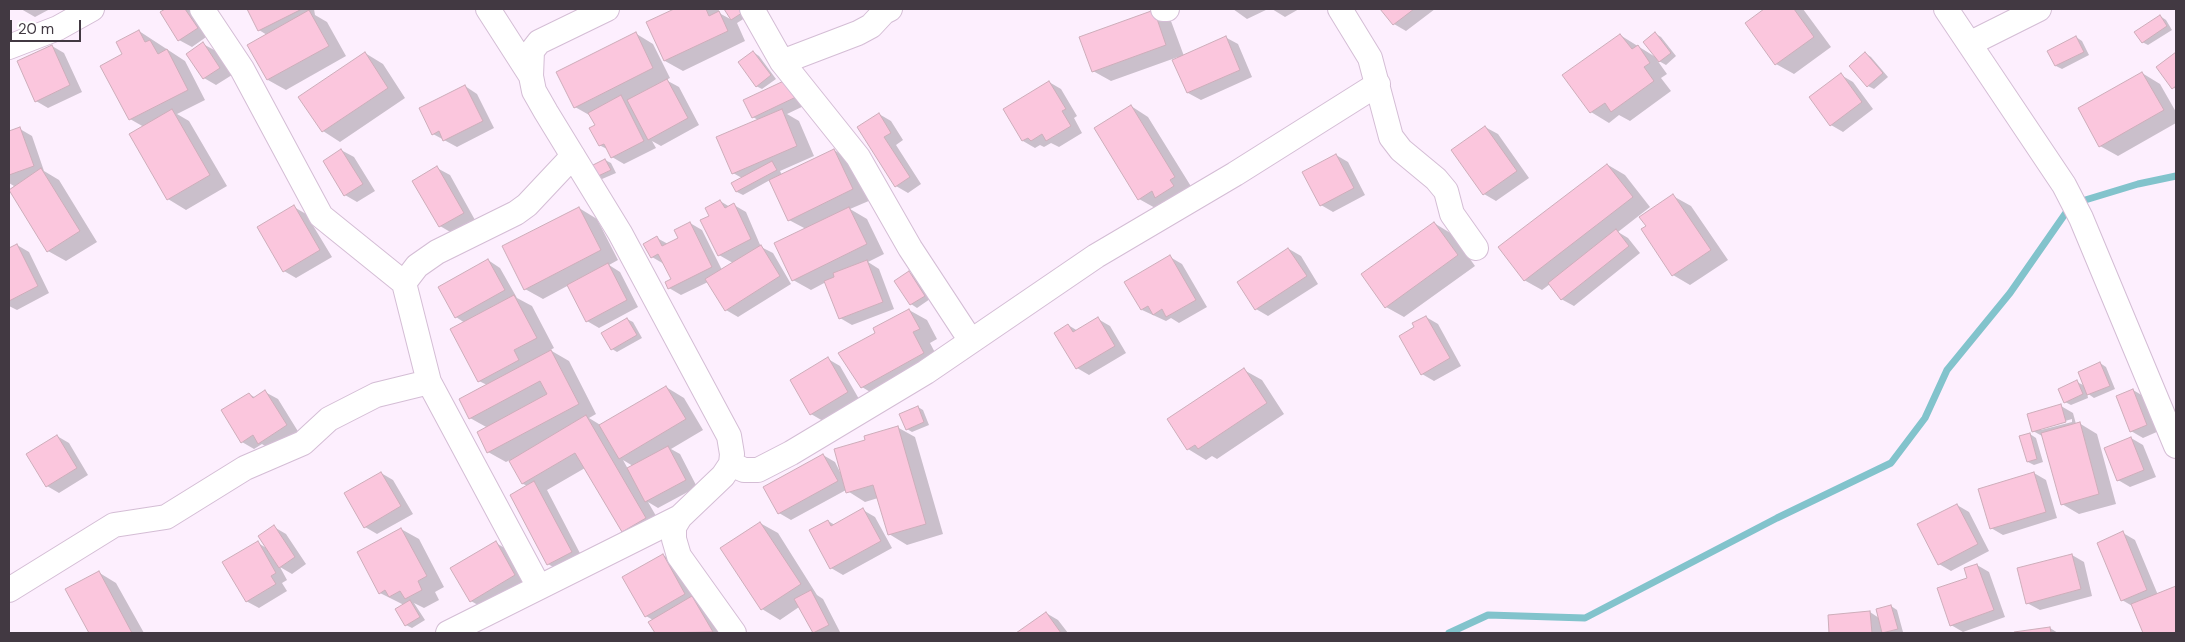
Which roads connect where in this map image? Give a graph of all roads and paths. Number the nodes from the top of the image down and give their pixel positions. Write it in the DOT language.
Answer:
graph roads {
  1 [pos="92,9"];
  2 [pos="202,9"];
  3 [pos="488,9"];
  4 [pos="607,9"];
  5 [pos="752,9"];
  6 [pos="890,9"];
  7 [pos="1163,9"];
  8 [pos="1167,9"];
  9 [pos="1340,9"];
  10 [pos="1946,9"];
  11 [pos="2039,9"];
  12 [pos="1971,43"];
  13 [pos="9,47"];
  14 [pos="782,62"];
  15 [pos="531,76"];
  16 [pos="1378,84"];
  17 [pos="573,156"];
  18 [pos="1476,248"];
  19 [pos="404,284"];
  20 [pos="971,341"];
  21 [pos="429,382"];
  22 [pos="2176,446"];
  23 [pos="731,464"];
  24 [pos="680,517"];
  25 [pos="539,587"];
  26 [pos="9,590"];
  27 [pos="448,633"];
  28 [pos="734,633"];
  1 -- 13 [label="street"];
  2 -- 19 [label="street"];
  3 -- 15 [label="street"];
  4 -- 15 [label="street"];
  5 -- 14 [label="street"];
  6 -- 14 [label="street"];
  7 -- 8 [label="street"];
  9 -- 16 [label="street"];
  10 -- 12 [label="street"];
  11 -- 12 [label="street"];
  12 -- 22 [label="street"];
  14 -- 20 [label="street"];
  15 -- 17 [label="street"];
  16 -- 18 [label="street"];
  16 -- 20 [label="street"];
  17 -- 19 [label="street"];
  17 -- 23 [label="street"];
  19 -- 21 [label="street"];
  20 -- 23 [label="street"];
  21 -- 25 [label="street"];
  21 -- 26 [label="street"];
  23 -- 24 [label="street"];
  24 -- 25 [label="street"];
  24 -- 28 [label="street"];
  25 -- 27 [label="street"];
}
